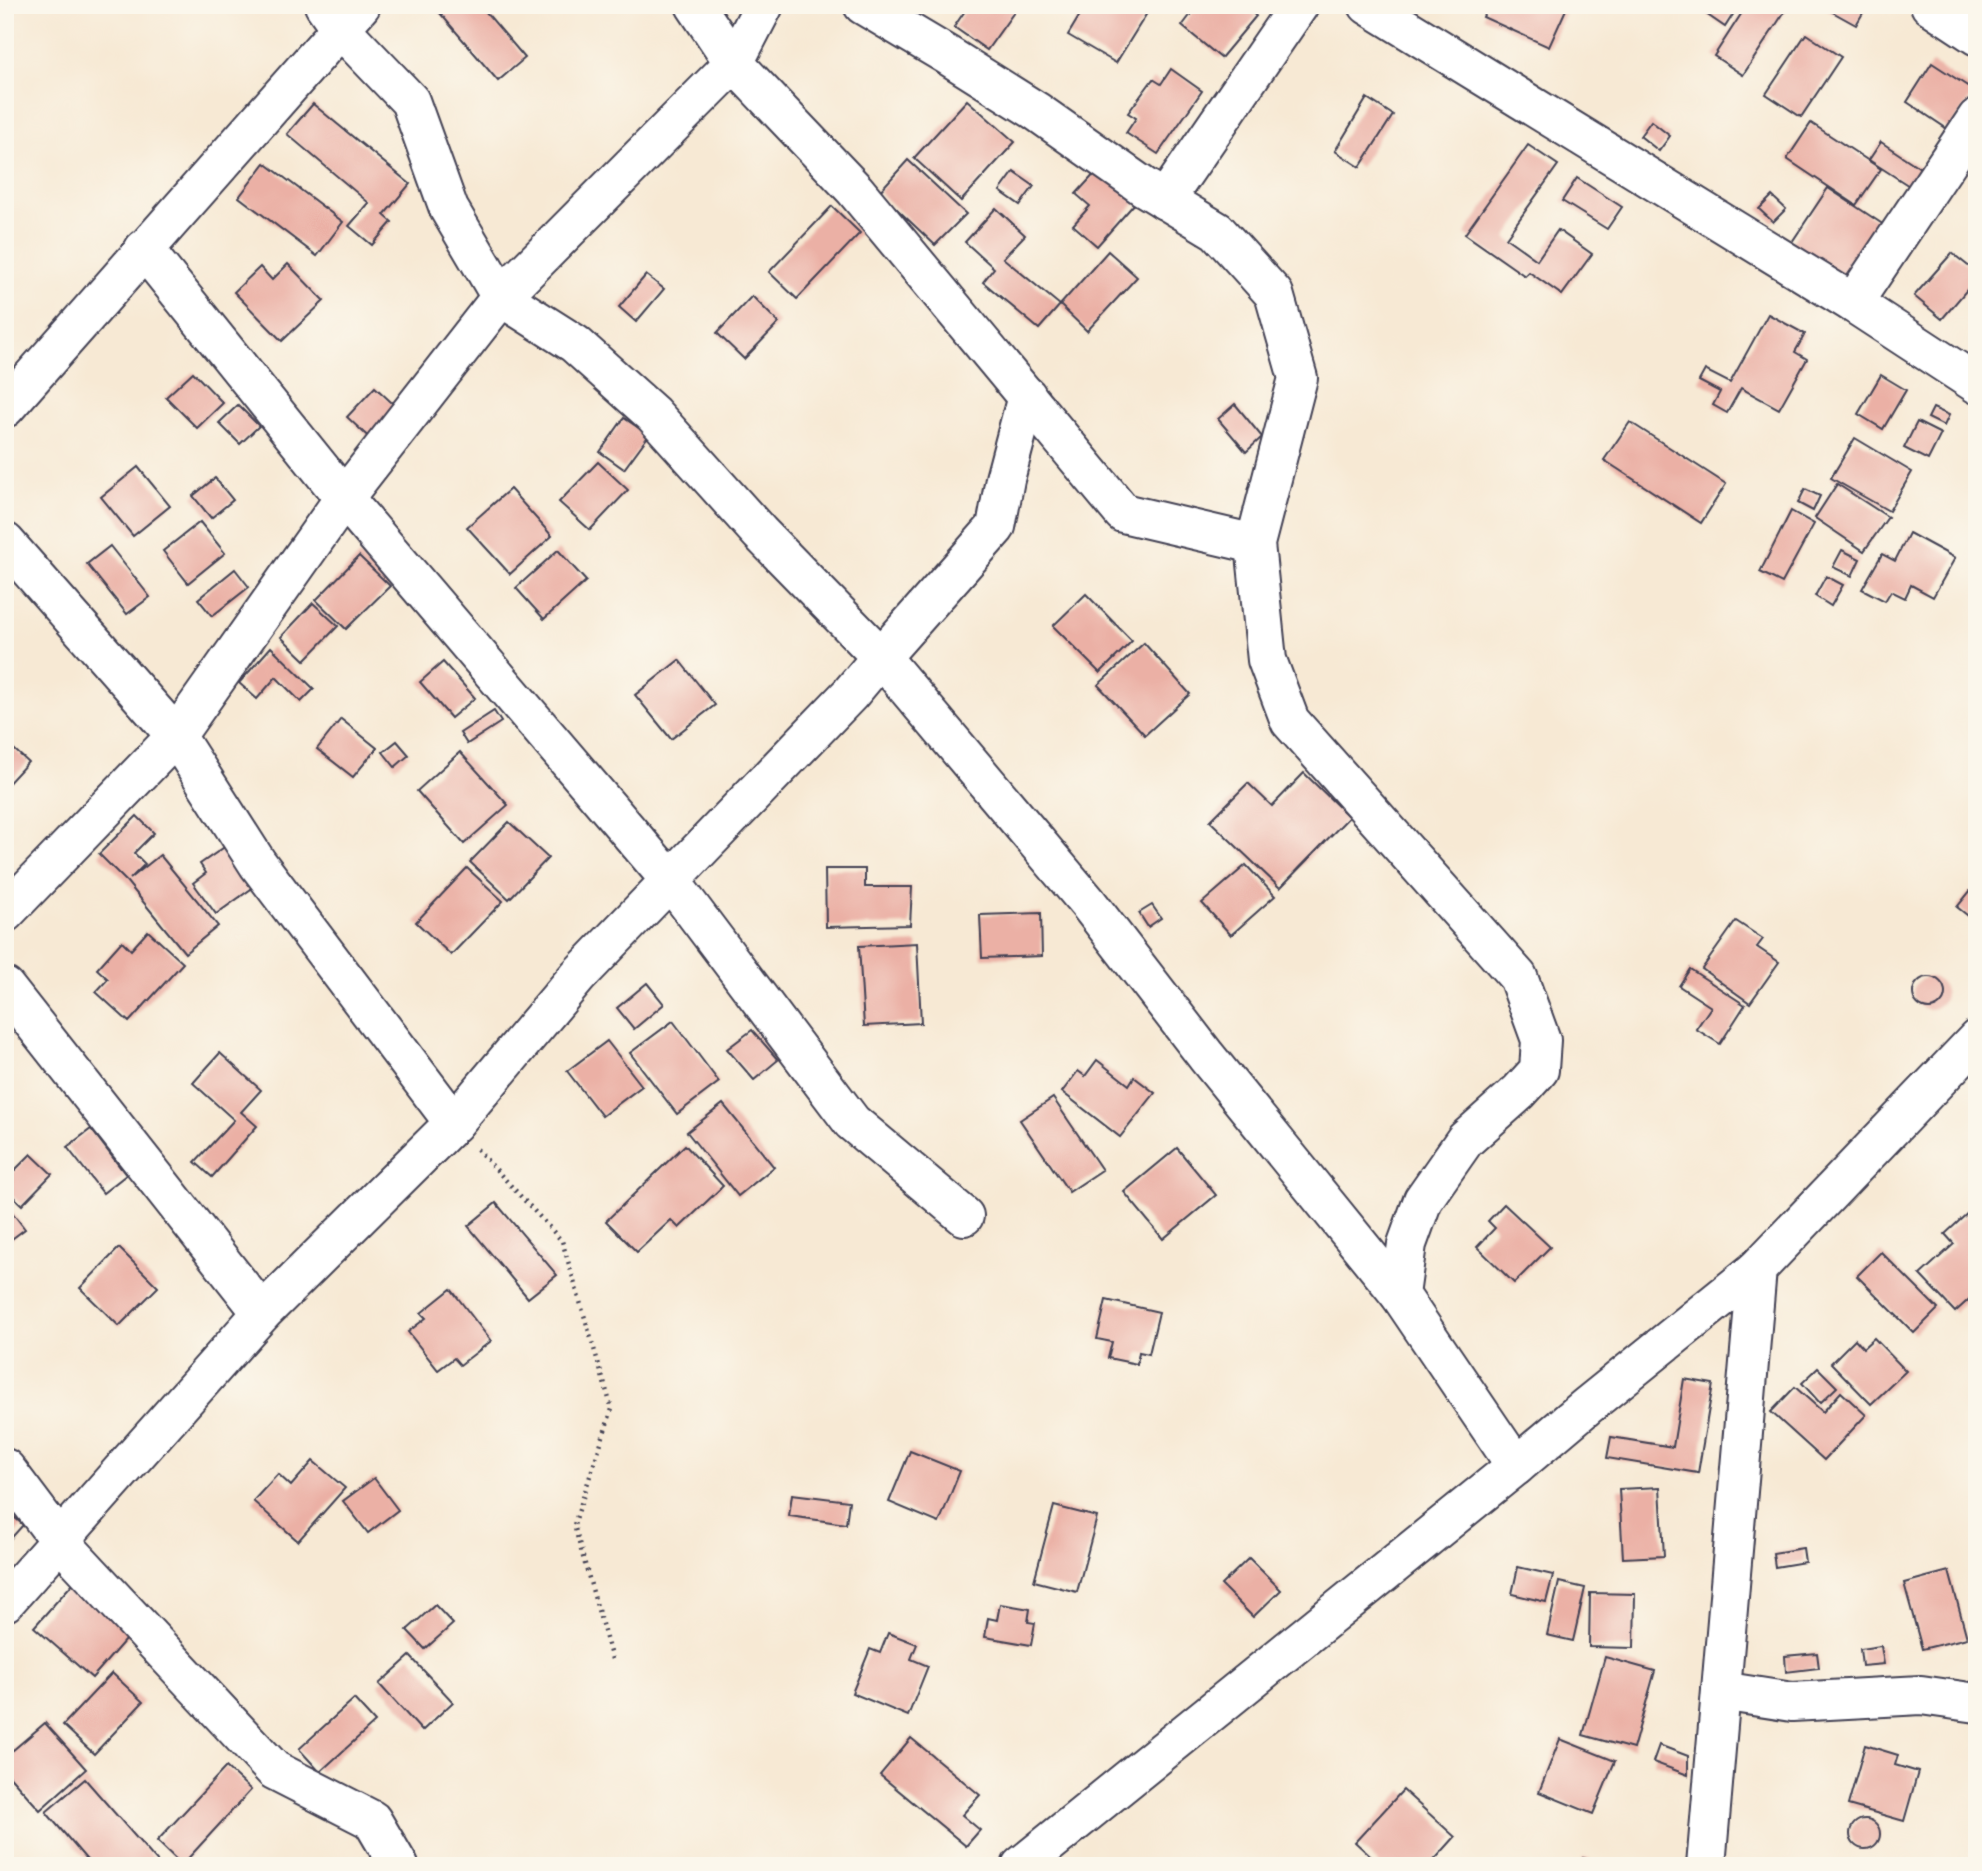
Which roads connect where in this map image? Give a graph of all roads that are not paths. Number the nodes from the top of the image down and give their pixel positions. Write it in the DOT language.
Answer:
graph roads {
  1 [pos="695,5"];
  2 [pos="764,5"];
  3 [pos="863,5"];
  4 [pos="1299,5"];
  5 [pos="1368,5"];
  6 [pos="1930,5"];
  7 [pos="342,13"];
  8 [pos="1977,36"];
  9 [pos="734,63"];
  10 [pos="1977,118"];
  11 [pos="1166,200"];
  12 [pos="144,249"];
  13 [pos="501,298"];
  14 [pos="1853,303"];
  15 [pos="1977,384"];
  16 [pos="1027,396"];
  17 [pos="5,408"];
  18 [pos="344,498"];
  19 [pos="5,542"];
  20 [pos="1255,544"];
  21 [pos="881,657"];
  22 [pos="176,736"];
  23 [pos="670,880"];
  24 [pos="5,913"];
  25 [pos="5,987"];
  26 [pos="1977,1039"];
  27 [pos="454,1123"];
  28 [pos="964,1216"];
  29 [pos="1757,1269"];
  30 [pos="1400,1295"];
  31 [pos="262,1313"];
  32 [pos="1516,1466"];
  33 [pos="5,1468"];
  34 [pos="60,1541"];
  35 [pos="5,1602"];
  36 [pos="1721,1691"];
  37 [pos="1977,1703"];
  38 [pos="399,1866"];
  39 [pos="1021,1866"];
  40 [pos="1706,1866"];
  1 -- 9 [label="street"];
  2 -- 9 [label="street"];
  3 -- 11 [label="street"];
  4 -- 11 [label="street"];
  5 -- 14 [label="street"];
  6 -- 8 [label="street"];
  7 -- 12 [label="street"];
  7 -- 13 [label="street"];
  9 -- 13 [label="street"];
  9 -- 16 [label="street"];
  10 -- 14 [label="street"];
  11 -- 20 [label="street"];
  12 -- 17 [label="street"];
  12 -- 18 [label="street"];
  13 -- 18 [label="street"];
  13 -- 21 [label="street"];
  14 -- 15 [label="street"];
  16 -- 20 [label="street"];
  16 -- 21 [label="street"];
  18 -- 22 [label="street"];
  18 -- 23 [label="street"];
  19 -- 22 [label="street"];
  20 -- 30 [label="street"];
  21 -- 23 [label="street"];
  21 -- 30 [label="street"];
  22 -- 24 [label="street"];
  22 -- 27 [label="street"];
  23 -- 27 [label="street"];
  23 -- 28 [label="street"];
  25 -- 31 [label="street"];
  26 -- 29 [label="street"];
  27 -- 31 [label="street"];
  29 -- 32 [label="street"];
  29 -- 36 [label="street"];
  30 -- 32 [label="street"];
  31 -- 34 [label="street"];
  32 -- 39 [label="street"];
  33 -- 34 [label="street"];
  34 -- 35 [label="street"];
  34 -- 38 [label="street"];
  36 -- 37 [label="street"];
  36 -- 40 [label="street"];
}
